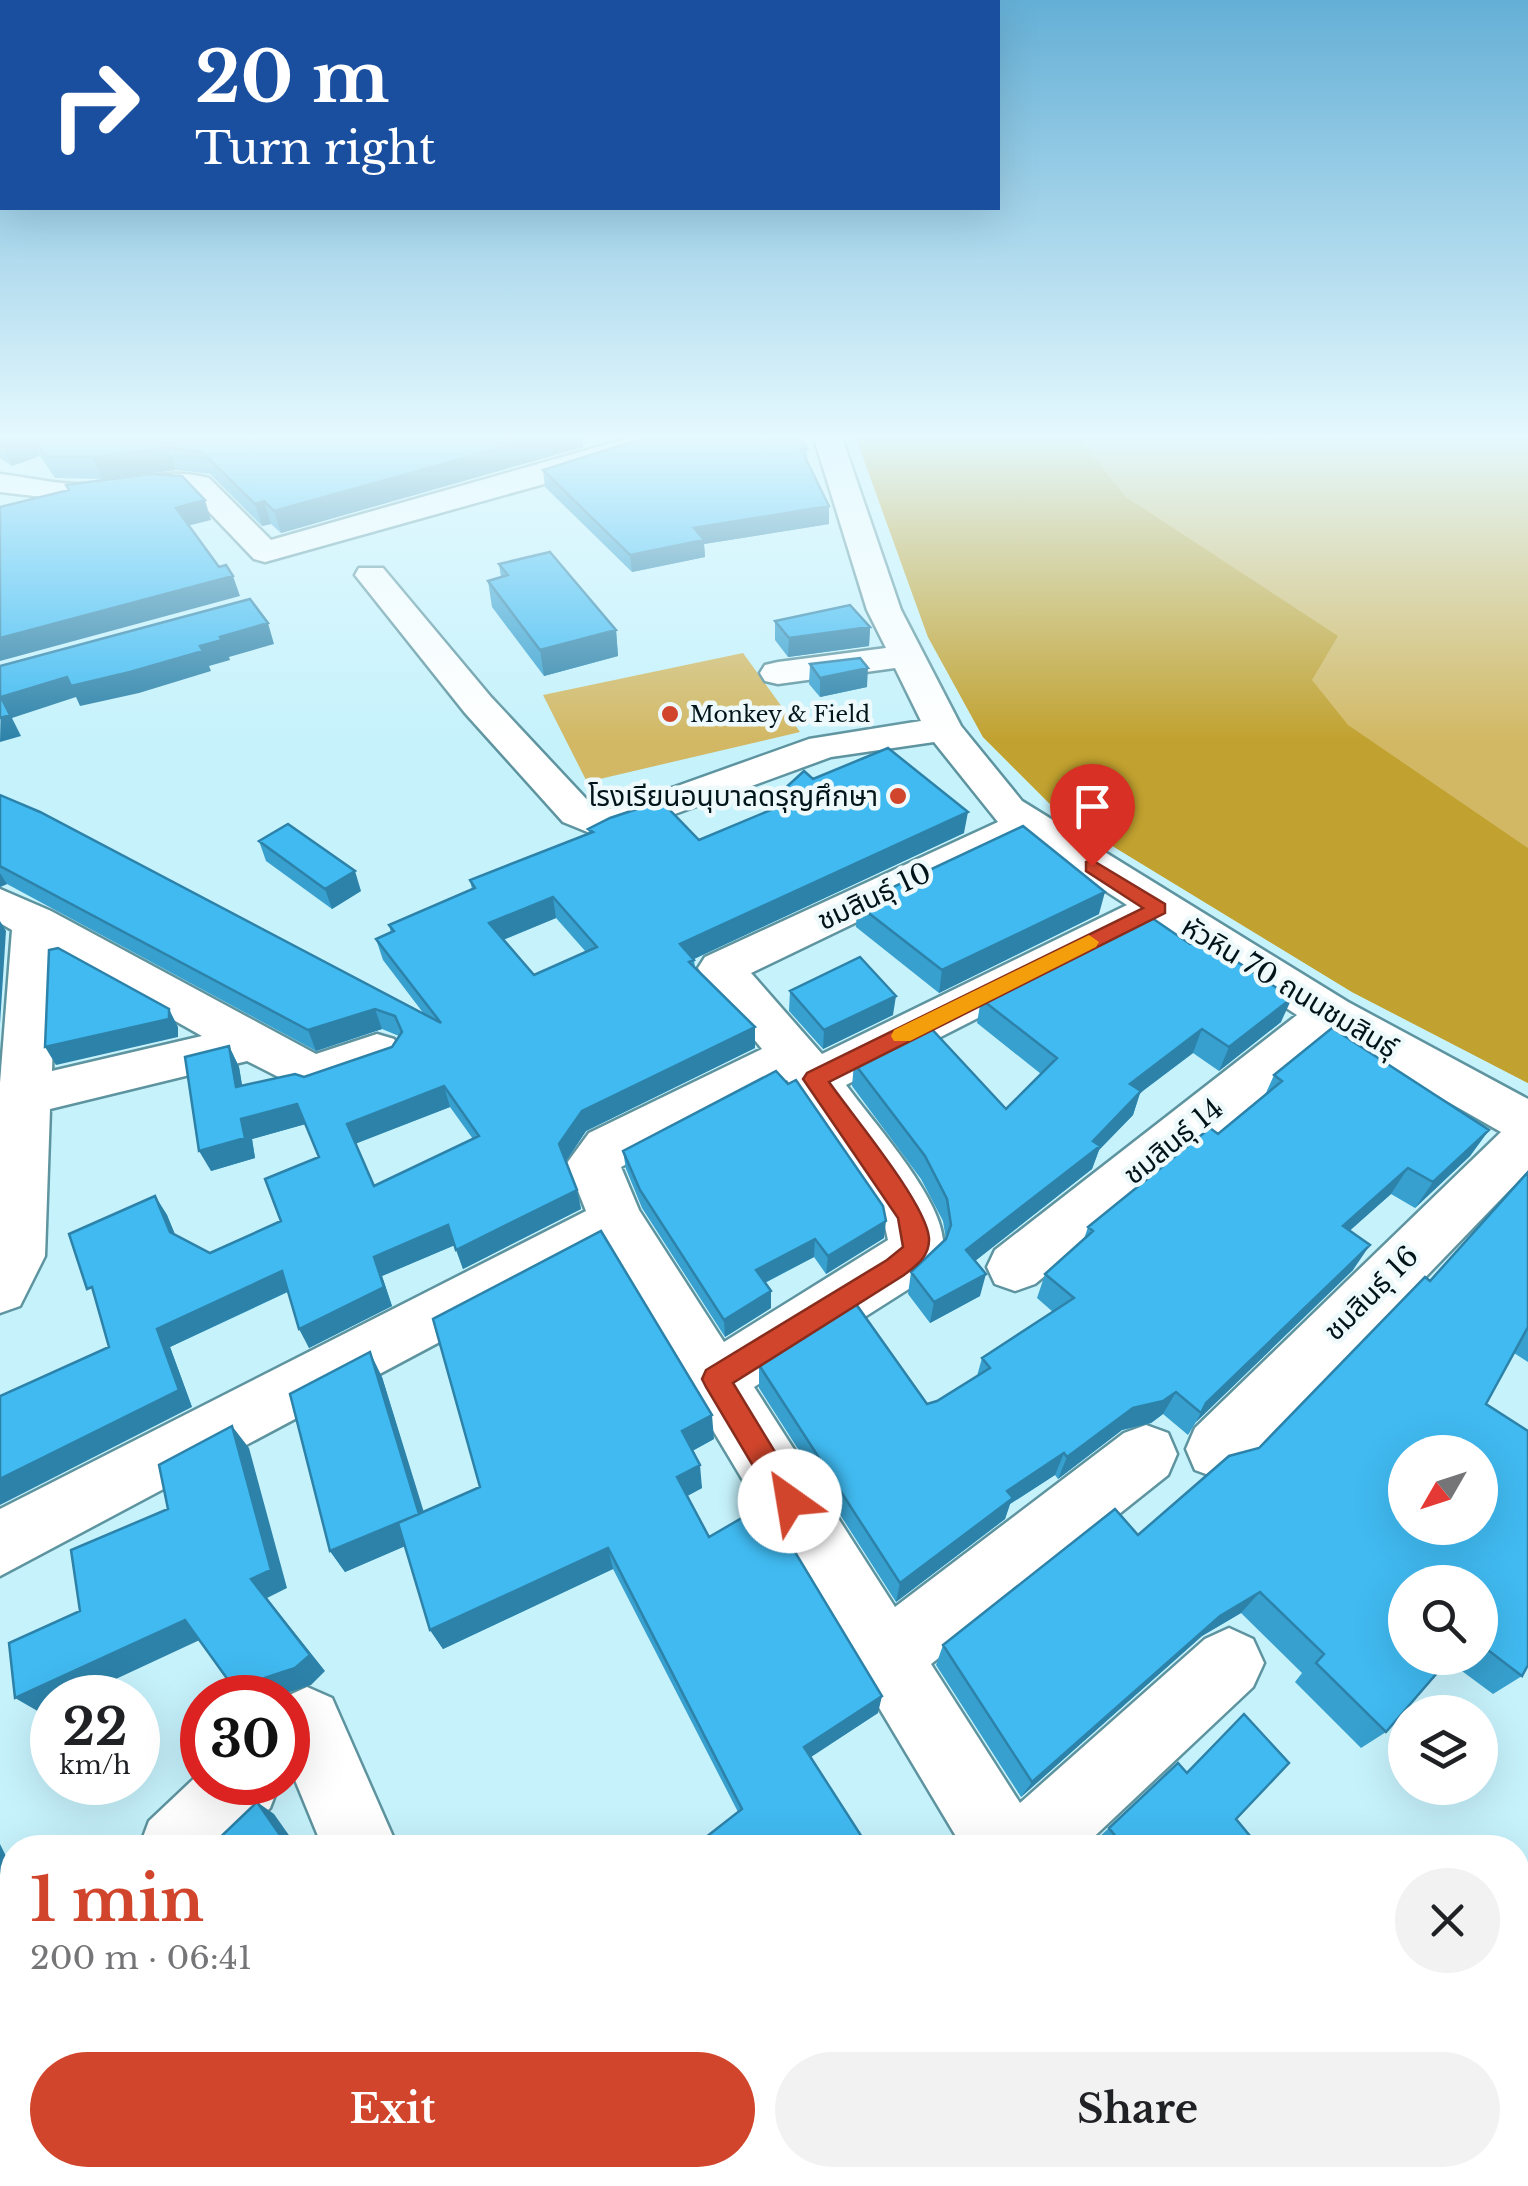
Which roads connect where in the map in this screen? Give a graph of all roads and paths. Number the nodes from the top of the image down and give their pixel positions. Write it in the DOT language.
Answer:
graph roads {
  1 [pos="250,537"];
  2 [pos="320,537"];
  3 [pos="860,537"];
  4 [pos="371,575"];
  5 [pos="908,656"];
  6 [pos="778,673"];
  7 [pos="944,730"];
  8 [pos="1027,824"];
  9 [pos="1158,908"];
  10 [pos="18,913"];
  11 [pos="1332,1014"];
  12 [pos="253,1042"];
  13 [pos="381,1051"];
  14 [pos="804,1067"];
  15 [pos="14,1099"];
  16 [pos="1528,1124"];
  17 [pos="1528,1138"];
  18 [pos="617,1221"];
  19 [pos="1015,1267"];
  20 [pos="0,1289"];
  21 [pos="715,1379"];
  22 [pos="1217,1449"];
  23 [pos="1146,1454"];
  24 [pos="0,1544"];
  25 [pos="887,1656"];
  26 [pos="1230,1664"];
  27 [pos="310,1754"];
  28 [pos="220,1805"];
  29 [pos="189,1835"];
  30 [pos="353,1835"];
  31 [pos="997,1835"];
  32 [pos="1041,1835"];
  1 -- 2 [label="street"];
  3 -- 5 [label="street, หัวหิน 70 ถนนชมสินธุ์"];
  4 -- 7 [label="street"];
  5 -- 6 [label="street"];
  5 -- 7 [label="street, หัวหิน 70 ถนนชมสินธุ์"];
  7 -- 8 [label="street, หัวหิน 70 ถนนชมสินธุ์"];
  8 -- 9 [label="street, หัวหิน 70 ถนนชมสินธุ์"];
  8 -- 14 [label="street, ชมสินธุ์ 10"];
  9 -- 11 [label="street, หัวหิน 70 ถนนชมสินธุ์"];
  9 -- 14 [label="street"];
  10 -- 12 [label="street"];
  10 -- 15 [label="street"];
  11 -- 16 [label="street, หัวหิน 70 ถนนชมสินธุ์"];
  11 -- 19 [label="street, ชมสินธุ์ 14"];
  12 -- 13 [label="street"];
  12 -- 15 [label="street"];
  14 -- 18 [label="street"];
  14 -- 21 [label="street"];
  15 -- 20 [label="street"];
  17 -- 22 [label="street, ชมสินธุ์ 16"];
  18 -- 21 [label="street"];
  18 -- 24 [label="street"];
  21 -- 25 [label="street"];
  23 -- 25 [label="street"];
  25 -- 31 [label="street"];
  26 -- 32 [label="street"];
  27 -- 30 [label="street"];
  28 -- 29 [label="street"];
}
